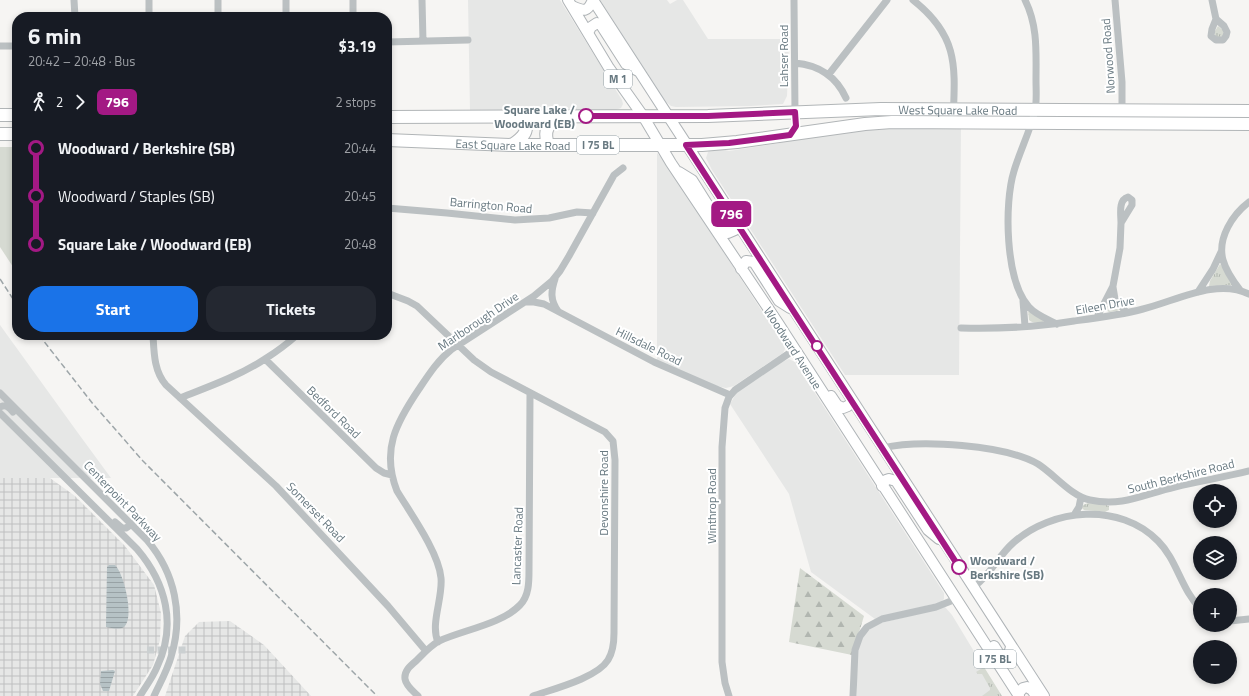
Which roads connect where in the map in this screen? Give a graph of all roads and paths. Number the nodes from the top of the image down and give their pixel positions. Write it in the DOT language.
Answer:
graph roads {
  1 [pos="74,0"];
  2 [pos="149,0"];
  3 [pos="218,0"];
  4 [pos="286,0"];
  5 [pos="353,0"];
  6 [pos="422,0"];
  7 [pos="593,0"];
  8 [pos="794,0"];
  9 [pos="887,0"];
  10 [pos="913,0"];
  11 [pos="1025,0"];
  12 [pos="1115,0"];
  13 [pos="1212,0"];
  14 [pos="570,3"];
  15 [pos="75,12"];
  16 [pos="149,12"];
  17 [pos="218,12"];
  18 [pos="286,12"];
  19 [pos="354,12"];
  20 [pos="1216,19"];
  21 [pos="588,33"];
  22 [pos="468,40"];
  23 [pos="423,41"];
  24 [pos="392,42"];
  25 [pos="0,46"];
  26 [pos="12,46"];
  27 [pos="795,62"];
  28 [pos="640,72"];
  29 [pos="829,74"];
  30 [pos="846,98"];
  31 [pos="953,110"];
  32 [pos="1036,110"];
  33 [pos="1122,111"];
  34 [pos="1249,111"];
  35 [pos="795,112"];
  36 [pos="0,115"];
  37 [pos="12,115"];
  38 [pos="392,116"];
  39 [pos="526,116"];
  40 [pos="562,116"];
  41 [pos="643,116"];
  42 [pos="667,116"];
  43 [pos="953,122"];
  44 [pos="1031,123"];
  45 [pos="1249,124"];
  46 [pos="0,134"];
  47 [pos="12,134"];
  48 [pos="790,135"];
  49 [pos="392,140"];
  50 [pos="512,145"];
  51 [pos="548,145"];
  52 [pos="661,145"];
  53 [pos="686,145"];
  54 [pos="623,168"];
  55 [pos="676,170"];
  56 [pos="1249,202"];
  57 [pos="392,208"];
  58 [pos="593,213"];
  59 [pos="736,221"];
  60 [pos="1122,222"];
  61 [pos="1222,249"];
  62 [pos="741,269"];
  63 [pos="557,275"];
  64 [pos="1113,286"];
  65 [pos="1240,290"];
  66 [pos="1198,292"];
  67 [pos="1249,294"];
  68 [pos="392,295"];
  69 [pos="1022,298"];
  70 [pos="522,303"];
  71 [pos="794,311"];
  72 [pos="559,312"];
  73 [pos="1126,312"];
  74 [pos="1097,317"];
  75 [pos="1057,324"];
  76 [pos="1025,326"];
  77 [pos="962,328"];
  78 [pos="153,340"];
  79 [pos="290,340"];
  80 [pos="458,345"];
  81 [pos="794,350"];
  82 [pos="265,359"];
  83 [pos="0,393"];
  84 [pos="530,394"];
  85 [pos="730,395"];
  86 [pos="180,398"];
  87 [pos="852,401"];
  88 [pos="0,407"];
  89 [pos="0,413"];
  90 [pos="40,432"];
  91 [pos="883,448"];
  92 [pos="1249,471"];
  93 [pos="392,475"];
  94 [pos="882,486"];
  95 [pos="1081,497"];
  96 [pos="1118,502"];
  97 [pos="95,507"];
  98 [pos="1074,515"];
  99 [pos="1116,517"];
  100 [pos="132,524"];
  101 [pos="946,546"];
  102 [pos="973,587"];
  103 [pos="956,599"];
  104 [pos="1193,599"];
  105 [pos="1249,619"];
  106 [pos="1237,621"];
  107 [pos="438,642"];
  108 [pos="1011,647"];
  109 [pos="426,651"];
  110 [pos="1018,695"];
  111 [pos="140,696"];
  112 [pos="154,696"];
  113 [pos="418,696"];
  114 [pos="533,696"];
  115 [pos="730,696"];
  116 [pos="853,696"];
  117 [pos="1036,696"];
  118 [pos="1044,696"];
  1 -- 15 [label="street"];
  2 -- 16 [label="street"];
  3 -- 17 [label="street"];
  4 -- 18 [label="street"];
  5 -- 19 [label="street"];
  6 -- 23 [label="street"];
  7 -- 14 [label="main road"];
  7 -- 28 [label="main road, Woodward Avenue / M 1"];
  8 -- 27 [label="street, Lahser Road"];
  9 -- 29 [label="street"];
  10 -- 31 [label="street"];
  11 -- 32 [label="street"];
  12 -- 33 [label="street, Norwood Road"];
  13 -- 20 [label="street"];
  14 -- 21 [label="main road, Woodward Avenue / M 1"];
  21 -- 28 [label="main road"];
  21 -- 41 [label="main road, Woodward Avenue / M 1"];
  22 -- 23 [label="street"];
  23 -- 24 [label="street"];
  25 -- 26 [label="street"];
  27 -- 29 [label="street"];
  27 -- 35 [label="street, Lahser Road"];
  28 -- 42 [label="main road, Woodward Avenue / M 1"];
  29 -- 30 [label="street"];
  31 -- 32 [label="highway, West Square Lake Road"];
  31 -- 35 [label="highway, West Square Lake Road"];
  31 -- 43 [label="street"];
  32 -- 33 [label="highway, West Square Lake Road"];
  32 -- 44 [label="street"];
  33 -- 34 [label="highway, West Square Lake Road"];
  35 -- 42 [label="highway, West Square Lake Road"];
  35 -- 48 [label="highway"];
  36 -- 37 [label="highway"];
  38 -- 39 [label="highway"];
  39 -- 40 [label="highway"];
  39 -- 50 [label="highway"];
  40 -- 41 [label="highway"];
  40 -- 51 [label="highway"];
  41 -- 42 [label="highway"];
  41 -- 52 [label="main road, Woodward Avenue"];
  42 -- 53 [label="main road, Woodward Avenue / I 75 BL"];
  43 -- 44 [label="highway, West Square Lake Road"];
  43 -- 48 [label="highway, West Square Lake Road"];
  44 -- 45 [label="highway, West Square Lake Road"];
  44 -- 69 [label="street"];
  46 -- 47 [label="highway"];
  48 -- 53 [label="highway, West Square Lake Road"];
  49 -- 50 [label="highway, East Square Lake Road / I 75 BL"];
  50 -- 51 [label="highway, East Square Lake Road / I 75 BL"];
  51 -- 52 [label="highway, East Square Lake Road / I 75 BL"];
  52 -- 53 [label="highway, East Square Lake Road"];
  52 -- 55 [label="main road, Woodward Avenue / I 75 BL"];
  53 -- 59 [label="main road, Woodward Avenue / I 75 BL"];
  54 -- 58 [label="street, Marlborough Drive"];
  55 -- 59 [label="main road"];
  55 -- 62 [label="main road, Woodward Avenue / I 75 BL"];
  56 -- 61 [label="street"];
  57 -- 58 [label="street, Barrington Road"];
  58 -- 63 [label="street, Marlborough Drive"];
  59 -- 71 [label="main road, Woodward Avenue / I 75 BL"];
  60 -- 64 [label="street"];
  61 -- 65 [label="street"];
  61 -- 66 [label="street"];
  62 -- 71 [label="main road"];
  62 -- 81 [label="main road, Woodward Avenue / I 75 BL"];
  63 -- 70 [label="street, Marlborough Drive"];
  63 -- 72 [label="street"];
  64 -- 73 [label="street"];
  64 -- 74 [label="street"];
  65 -- 66 [label="street, Eileen Drive"];
  65 -- 67 [label="street, Eileen Drive"];
  66 -- 73 [label="street, Eileen Drive"];
  68 -- 80 [label="street, Devonshire Road"];
  69 -- 75 [label="street"];
  69 -- 76 [label="street"];
  70 -- 72 [label="street, Hillsdale Road"];
  70 -- 80 [label="street, Marlborough Drive"];
  71 -- 87 [label="main road, Woodward Avenue / I 75 BL"];
  72 -- 85 [label="street, Hillsdale Road"];
  73 -- 74 [label="street, Eileen Drive"];
  74 -- 75 [label="street, Eileen Drive"];
  75 -- 76 [label="street, Eileen Drive"];
  76 -- 77 [label="street, Eileen Drive"];
  78 -- 86 [label="street, Somerset Road"];
  79 -- 82 [label="street"];
  80 -- 84 [label="street, Devonshire Road"];
  80 -- 93 [label="street, Marlborough Drive"];
  81 -- 85 [label="street"];
  81 -- 87 [label="main road"];
  81 -- 94 [label="main road, Woodward Avenue / I 75 BL"];
  82 -- 86 [label="street"];
  82 -- 93 [label="street, Bedford Road"];
  83 -- 90 [label="street, Centerpoint Parkway"];
  84 -- 107 [label="street, Lancaster Road"];
  84 -- 114 [label="street, Devonshire Road"];
  85 -- 115 [label="street, Winthrop Road"];
  86 -- 109 [label="street, Somerset Road"];
  87 -- 91 [label="main road, Woodward Avenue / I 75 BL"];
  88 -- 90 [label="street"];
  89 -- 97 [label="street, Centerpoint Parkway"];
  90 -- 100 [label="street, Centerpoint Parkway"];
  91 -- 95 [label="street, South Berkshire Road"];
  91 -- 101 [label="main road, Woodward Avenue / I 75 BL"];
  92 -- 96 [label="street, South Berkshire Road"];
  93 -- 107 [label="street, Marlborough Drive"];
  94 -- 101 [label="main road"];
  94 -- 103 [label="main road, Woodward Avenue / I 75 BL"];
  95 -- 96 [label="street, South Berkshire Road"];
  95 -- 98 [label="street"];
  96 -- 99 [label="street, South Berkshire Road"];
  97 -- 100 [label="street"];
  97 -- 111 [label="street, Centerpoint Parkway"];
  98 -- 99 [label="street"];
  98 -- 102 [label="street"];
  99 -- 104 [label="street"];
  100 -- 112 [label="street, Centerpoint Parkway"];
  101 -- 102 [label="main road, Woodward Avenue / I 75 BL"];
  102 -- 108 [label="main road, Woodward Avenue / I 75 BL"];
  103 -- 108 [label="main road"];
  103 -- 110 [label="main road, Woodward Avenue / I 75 BL"];
  103 -- 116 [label="street"];
  105 -- 106 [label="street"];
  107 -- 109 [label="street, Lancaster Road"];
  108 -- 118 [label="main road, Woodward Avenue / I 75 BL"];
  109 -- 113 [label="street, Lancaster Road"];
  110 -- 117 [label="main road"];
}
